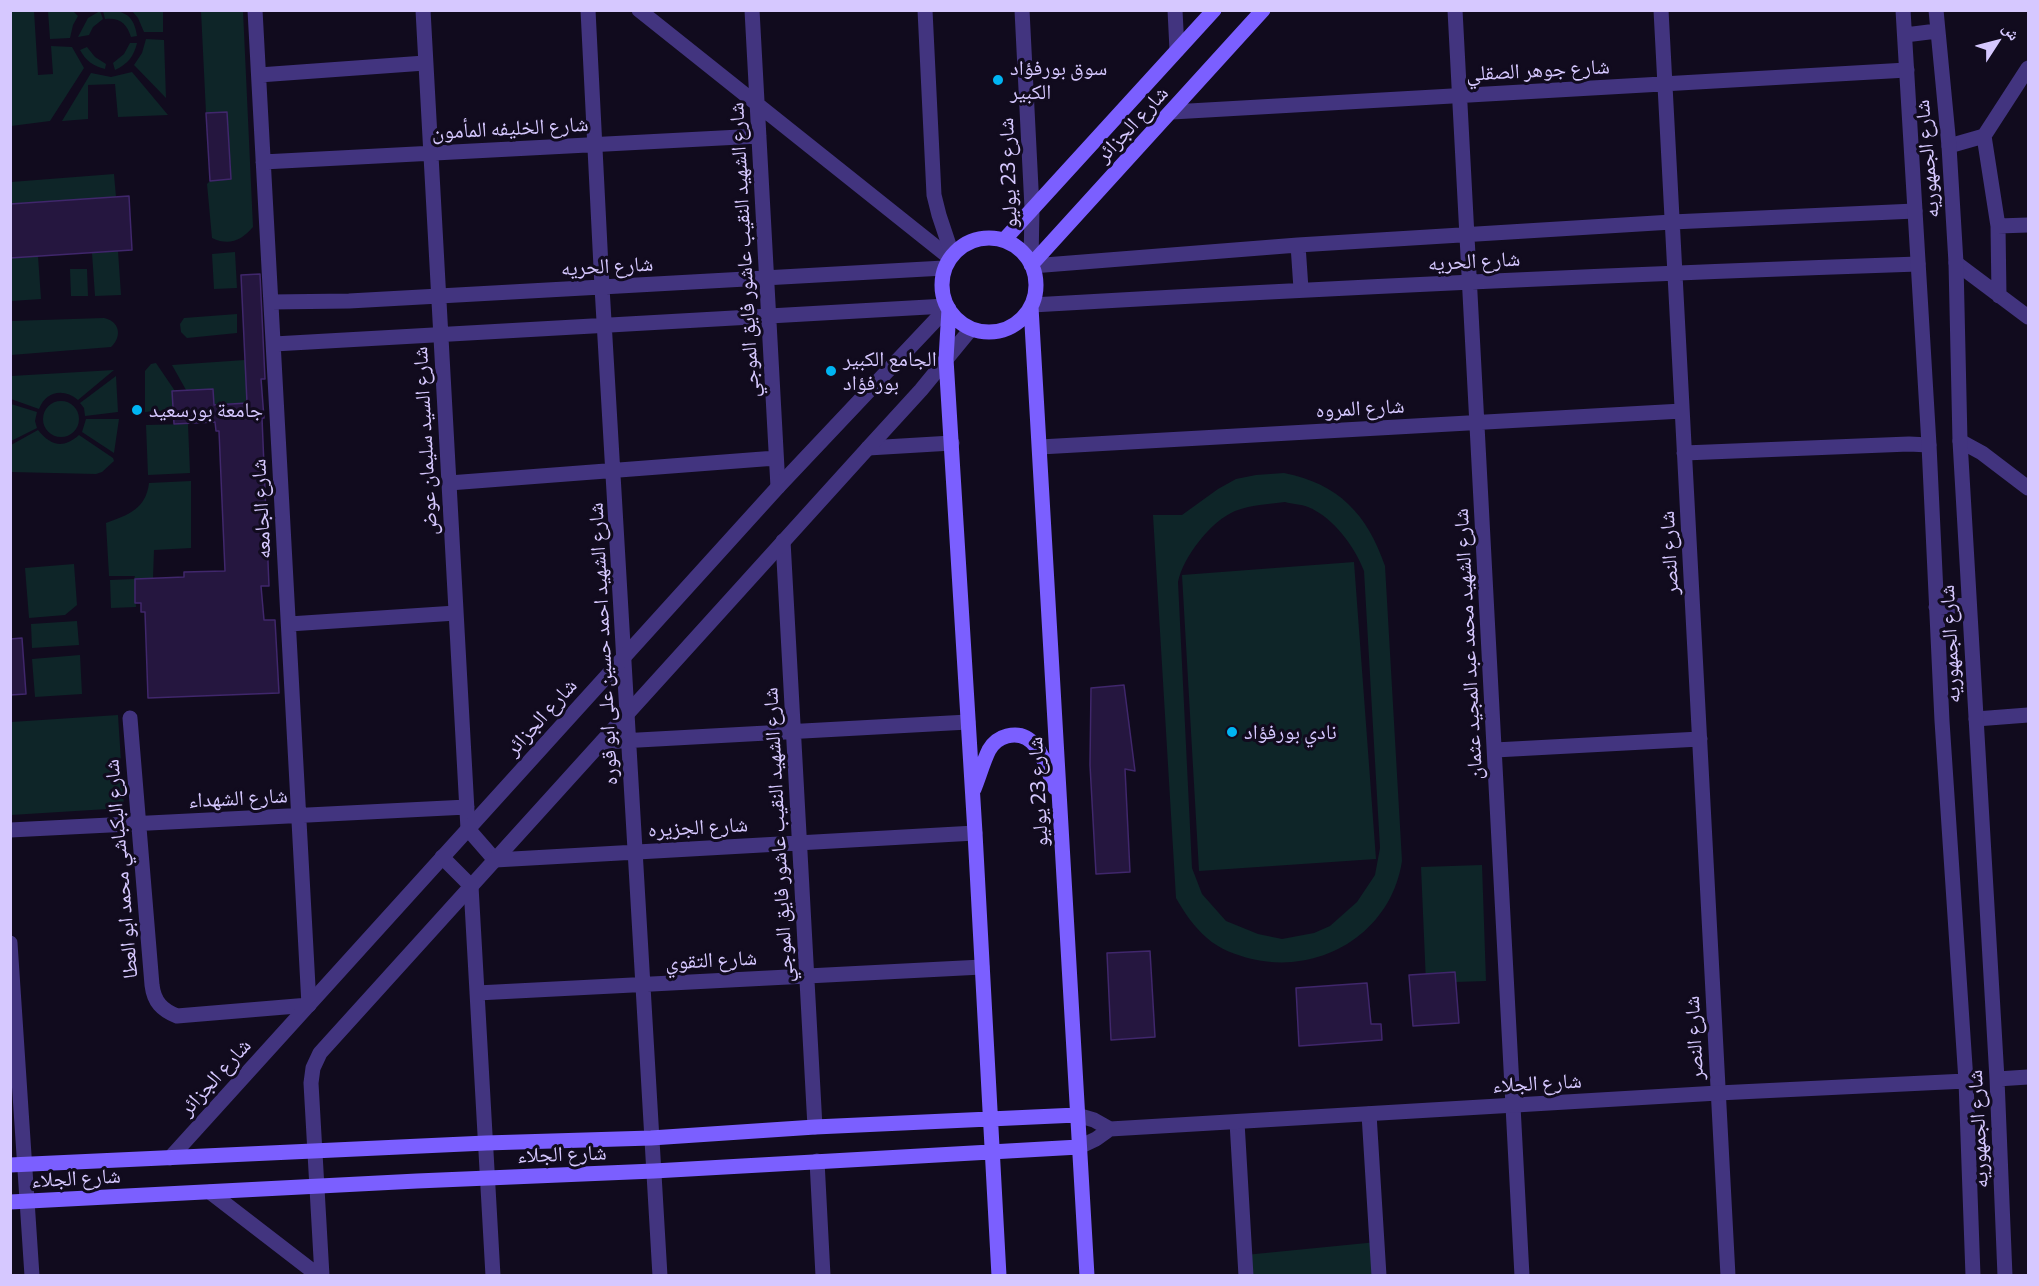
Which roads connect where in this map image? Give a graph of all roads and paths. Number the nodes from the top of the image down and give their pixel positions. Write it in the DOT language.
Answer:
graph roads {
  1 [pos="255,10"];
  2 [pos="423,10"];
  3 [pos="588,10"];
  4 [pos="639,10"];
  5 [pos="752,10"];
  6 [pos="925,10"];
  7 [pos="1022,10"];
  8 [pos="1175,10"];
  9 [pos="1214,10"];
  10 [pos="1263,10"];
  11 [pos="1455,10"];
  12 [pos="1661,10"];
  13 [pos="1903,10"];
  14 [pos="1935,10"];
  15 [pos="1937,31"];
  16 [pos="1905,35"];
  17 [pos="1177,50"];
  18 [pos="425,63"];
  19 [pos="2028,68"];
  20 [pos="1907,70"];
  21 [pos="259,75"];
  22 [pos="1665,83"];
  23 [pos="1460,95"];
  24 [pos="757,104"];
  25 [pos="1172,112"];
  26 [pos="759,136"];
  27 [pos="1984,136"];
  28 [pos="595,145"];
  29 [pos="1949,146"];
  30 [pos="430,153"];
  31 [pos="263,162"];
  32 [pos="1032,208"];
  33 [pos="1915,211"];
  34 [pos="1672,222"];
  35 [pos="2028,225"];
  36 [pos="1998,226"];
  37 [pos="1467,234"];
  38 [pos="1004,240"];
  39 [pos="1298,245"];
  40 [pos="949,260"];
  41 [pos="1956,262"];
  42 [pos="1918,264"];
  43 [pos="1031,265"];
  44 [pos="1675,272"];
  45 [pos="767,278"];
  46 [pos="1470,282"];
  47 [pos="602,287"];
  48 [pos="1301,289"];
  49 [pos="439,296"];
  50 [pos="2000,296"];
  51 [pos="271,302"];
  52 [pos="1031,306"];
  53 [pos="947,308"];
  54 [pos="769,316"];
  55 [pos="2028,317"];
  56 [pos="604,325"];
  57 [pos="971,329"];
  58 [pos="440,334"];
  59 [pos="274,344"];
  60 [pos="946,359"];
  61 [pos="1682,411"];
  62 [pos="1477,422"];
  63 [pos="1960,441"];
  64 [pos="952,443"];
  65 [pos="1929,445"];
  66 [pos="1040,447"];
  67 [pos="868,448"];
  68 [pos="1684,453"];
  69 [pos="776,458"];
  70 [pos="614,471"];
  71 [pos="449,483"];
  72 [pos="778,487"];
  73 [pos="2028,488"];
  74 [pos="783,541"];
  75 [pos="1969,605"];
  76 [pos="1936,607"];
  77 [pos="456,613"];
  78 [pos="289,624"];
  79 [pos="625,656"];
  80 [pos="628,713"];
  81 [pos="2028,715"];
  82 [pos="130,718"];
  83 [pos="1976,719"];
  84 [pos="968,722"];
  85 [pos="794,732"];
  86 [pos="1700,739"];
  87 [pos="629,740"];
  88 [pos="602,742"];
  89 [pos="1495,750"];
  90 [pos="972,794"];
  91 [pos="1060,802"];
  92 [pos="467,807"];
  93 [pos="299,816"];
  94 [pos="139,824"];
  95 [pos="468,829"];
  96 [pos="10,830"];
  97 [pos="975,833"];
  98 [pos="800,843"];
  99 [pos="635,852"];
  100 [pos="442,857"];
  101 [pos="495,860"];
  102 [pos="471,886"];
  103 [pos="10,943"];
  104 [pos="982,967"];
  105 [pos="807,976"];
  106 [pos="643,984"];
  107 [pos="477,993"];
  108 [pos="309,1005"];
  109 [pos="2028,1077"];
  110 [pos="1997,1079"];
  111 [pos="1966,1081"];
  112 [pos="1718,1093"];
  113 [pos="1514,1106"];
  114 [pos="1369,1114"];
  115 [pos="1077,1115"];
  116 [pos="991,1119"];
  117 [pos="1237,1122"];
  118 [pos="815,1127"];
  119 [pos="1110,1129"];
  120 [pos="651,1138"];
  121 [pos="486,1143"];
  122 [pos="1079,1147"];
  123 [pos="316,1151"];
  124 [pos="992,1151"];
  125 [pos="170,1158"];
  126 [pos="817,1161"];
  127 [pos="18,1165"];
  128 [pos="654,1171"];
  129 [pos="488,1177"];
  130 [pos="318,1186"];
  131 [pos="210,1192"];
  132 [pos="28,1201"];
  133 [pos="10,1202"];
  134 [pos="32,1275"];
  135 [pos="321,1275"];
  136 [pos="493,1275"];
  137 [pos="660,1275"];
  138 [pos="823,1275"];
  139 [pos="999,1275"];
  140 [pos="1087,1275"];
  141 [pos="1246,1275"];
  142 [pos="1379,1275"];
  143 [pos="1522,1275"];
  144 [pos="1728,1275"];
  145 [pos="1973,1275"];
  146 [pos="2005,1275"];
  1 -- 21 [label="street, شارع الجامعه"];
  2 -- 18 [label="street, شارع السيد سليمان عوض"];
  3 -- 28 [label="street, شارع الشهيد احمد حسين على ابو قوره"];
  4 -- 24 [label="street"];
  5 -- 24 [label="street, شارع الشهيد النقيب عاشور فايق الموجي"];
  6 -- 40 [label="street"];
  7 -- 32 [label="street, شارع 23 يوليو"];
  8 -- 17 [label="street"];
  9 -- 17 [label="main road, شارع الجزائر"];
  10 -- 25 [label="main road, شارع الجزائر"];
  11 -- 23 [label="street, شارع الشهيد محمد عبد المجيد عثمان"];
  12 -- 22 [label="street, شارع النصر"];
  13 -- 16 [label="street, شارع الجمهوريه"];
  14 -- 15 [label="street, شارع الجمهوريه"];
  15 -- 16 [label="street"];
  15 -- 29 [label="street, شارع الجمهوريه"];
  16 -- 20 [label="street, شارع الجمهوريه"];
  17 -- 32 [label="main road, شارع الجزائر"];
  18 -- 21 [label="street"];
  18 -- 30 [label="street, شارع السيد سليمان عوض"];
  19 -- 27 [label="street"];
  20 -- 22 [label="street, شارع جوهر الصقلي"];
  20 -- 33 [label="street, شارع الجمهوريه"];
  21 -- 31 [label="street, شارع الجامعه"];
  22 -- 23 [label="street, شارع جوهر الصقلي"];
  22 -- 34 [label="street, شارع النصر"];
  23 -- 25 [label="street, شارع جوهر الصقلي"];
  23 -- 37 [label="street, شارع الشهيد محمد عبد المجيد عثمان"];
  24 -- 26 [label="street, شارع الشهيد النقيب عاشور فايق الموجي"];
  24 -- 40 [label="street"];
  25 -- 43 [label="main road, شارع الجزائر"];
  26 -- 28 [label="street, شارع الخليفه المأمون"];
  26 -- 45 [label="street, شارع الشهيد النقيب عاشور فايق الموجي"];
  27 -- 29 [label="street"];
  27 -- 36 [label="street"];
  28 -- 30 [label="street, شارع الخليفه المأمون"];
  28 -- 47 [label="street, شارع الشهيد احمد حسين على ابو قوره"];
  29 -- 41 [label="street, شارع الجمهوريه"];
  30 -- 31 [label="street, شارع الخليفه المأمون"];
  30 -- 49 [label="street, شارع السيد سليمان عوض"];
  31 -- 51 [label="street, شارع الجامعه"];
  32 -- 38 [label="main road, شارع الجزائر"];
  32 -- 43 [label="street, شارع 23 يوليو"];
  33 -- 34 [label="street, شارع الحريه"];
  33 -- 42 [label="street, شارع الجمهوريه"];
  34 -- 37 [label="street, شارع الحريه"];
  34 -- 44 [label="street, شارع النصر"];
  35 -- 36 [label="street"];
  36 -- 50 [label="street"];
  37 -- 39 [label="street, شارع الحريه"];
  37 -- 46 [label="street, شارع الشهيد محمد عبد المجيد عثمان"];
  38 -- 40 [label="main road"];
  38 -- 43 [label="main road"];
  39 -- 43 [label="street, شارع الحريه"];
  39 -- 48 [label="street"];
  40 -- 45 [label="street, شارع الحريه"];
  40 -- 53 [label="main road"];
  41 -- 50 [label="street"];
  41 -- 63 [label="street, شارع الجمهوريه"];
  42 -- 44 [label="street, شارع الحريه"];
  42 -- 65 [label="street, شارع الجمهوريه"];
  43 -- 52 [label="main road"];
  44 -- 46 [label="street, شارع الحريه"];
  44 -- 61 [label="street, شارع النصر"];
  45 -- 47 [label="street, شارع الحريه"];
  45 -- 54 [label="street, شارع الشهيد النقيب عاشور فايق الموجي"];
  46 -- 48 [label="street, شارع الحريه"];
  46 -- 62 [label="street, شارع الشهيد محمد عبد المجيد عثمان"];
  47 -- 49 [label="street, شارع الحريه"];
  47 -- 56 [label="street, شارع الشهيد احمد حسين على ابو قوره"];
  48 -- 52 [label="street, شارع الحريه"];
  49 -- 51 [label="street, شارع الحريه"];
  49 -- 58 [label="street, شارع السيد سليمان عوض"];
  50 -- 55 [label="street"];
  51 -- 59 [label="street, شارع الجامعه"];
  52 -- 57 [label="main road"];
  52 -- 66 [label="main road, شارع 23 يوليو"];
  53 -- 54 [label="street"];
  53 -- 57 [label="main road"];
  53 -- 60 [label="main road"];
  53 -- 72 [label="street, شارع الجزائر"];
  54 -- 56 [label="street"];
  54 -- 69 [label="street, شارع الشهيد النقيب عاشور فايق الموجي"];
  56 -- 58 [label="street"];
  56 -- 70 [label="street, شارع الشهيد احمد حسين على ابو قوره"];
  57 -- 60 [label="street"];
  58 -- 59 [label="street"];
  58 -- 71 [label="street, شارع السيد سليمان عوض"];
  59 -- 78 [label="street, شارع الجامعه"];
  60 -- 64 [label="main road"];
  60 -- 67 [label="street"];
  61 -- 62 [label="street, شارع المروه"];
  61 -- 68 [label="street, شارع النصر"];
  62 -- 66 [label="street, شارع المروه"];
  62 -- 89 [label="street, شارع الشهيد محمد عبد المجيد عثمان"];
  63 -- 73 [label="street"];
  63 -- 75 [label="street, شارع الجمهوريه"];
  64 -- 67 [label="street"];
  64 -- 84 [label="main road"];
  65 -- 68 [label="street"];
  65 -- 76 [label="street, شارع الجمهوريه"];
  66 -- 91 [label="main road, شارع 23 يوليو"];
  67 -- 74 [label="street"];
  68 -- 86 [label="street, شارع النصر"];
  69 -- 70 [label="street"];
  69 -- 72 [label="street, شارع الشهيد النقيب عاشور فايق الموجي"];
  70 -- 71 [label="street"];
  70 -- 79 [label="street, شارع الشهيد احمد حسين على ابو قوره"];
  71 -- 77 [label="street, شارع السيد سليمان عوض"];
  72 -- 79 [label="street, شارع الجزائر"];
  74 -- 80 [label="street"];
  74 -- 85 [label="street, شارع الشهيد النقيب عاشور فايق الموجي"];
  75 -- 76 [label="street"];
  75 -- 83 [label="street, شارع الجمهوريه"];
  76 -- 111 [label="street, شارع الجمهوريه"];
  77 -- 78 [label="street"];
  77 -- 92 [label="street, شارع السيد سليمان عوض"];
  78 -- 93 [label="street, شارع الجامعه"];
  79 -- 80 [label="street, شارع الشهيد احمد حسين على ابو قوره"];
  79 -- 95 [label="street, شارع الجزائر"];
  80 -- 87 [label="street, شارع الشهيد احمد حسين على ابو قوره"];
  80 -- 88 [label="street"];
  81 -- 83 [label="street"];
  82 -- 94 [label="street, شارع البكباشي محمد ابو العطا"];
  83 -- 110 [label="street, شارع الجمهوريه"];
  84 -- 85 [label="street"];
  84 -- 90 [label="main road"];
  85 -- 87 [label="street"];
  85 -- 98 [label="street, شارع الشهيد النقيب عاشور فايق الموجي"];
  86 -- 89 [label="street"];
  86 -- 112 [label="street, شارع النصر"];
  87 -- 88 [label="street"];
  87 -- 99 [label="street, شارع الشهيد احمد حسين على ابو قوره"];
  88 -- 101 [label="street"];
  89 -- 113 [label="street, شارع الشهيد محمد عبد المجيد عثمان"];
  90 -- 91 [label="main road"];
  90 -- 97 [label="main road"];
  91 -- 115 [label="main road, شارع 23 يوليو"];
  92 -- 93 [label="street, شارع الشهداء"];
  92 -- 95 [label="street, شارع السيد سليمان عوض"];
  93 -- 94 [label="street, شارع الشهداء"];
  93 -- 108 [label="street, شارع الجامعه"];
  94 -- 96 [label="street, شارع الشهداء"];
  94 -- 108 [label="street, شارع البكباشي محمد ابو العطا"];
  95 -- 100 [label="street, شارع الجزائر"];
  95 -- 101 [label="street"];
  97 -- 98 [label="street, شارع الجزيره"];
  97 -- 104 [label="main road"];
  98 -- 99 [label="street, شارع الجزيره"];
  98 -- 105 [label="street, شارع الشهيد النقيب عاشور فايق الموجي"];
  99 -- 101 [label="street, شارع الجزيره"];
  99 -- 106 [label="street, شارع الشهيد احمد حسين على ابو قوره"];
  100 -- 102 [label="street"];
  100 -- 108 [label="street, شارع الجزائر"];
  101 -- 102 [label="street"];
  102 -- 107 [label="street"];
  102 -- 123 [label="street"];
  103 -- 127 [label="street"];
  104 -- 105 [label="street, شارع التقوي"];
  104 -- 116 [label="main road"];
  105 -- 106 [label="street, شارع التقوي"];
  105 -- 118 [label="street, شارع الشهيد النقيب عاشور فايق الموجي"];
  106 -- 107 [label="street, شارع التقوي"];
  106 -- 120 [label="street, شارع الشهيد احمد حسين على ابو قوره"];
  107 -- 121 [label="street"];
  108 -- 125 [label="street, شارع الجزائر"];
  109 -- 110 [label="street"];
  110 -- 146 [label="street, شارع الجمهوريه"];
  111 -- 112 [label="street, شارع الجلاء"];
  111 -- 145 [label="street, شارع الجمهوريه"];
  112 -- 113 [label="street, شارع الجلاء"];
  112 -- 144 [label="street, شارع النصر"];
  113 -- 114 [label="street, شارع الجلاء"];
  113 -- 143 [label="street, شارع الشهيد محمد عبد المجيد عثمان"];
  114 -- 117 [label="street, شارع الجلاء"];
  114 -- 142 [label="street"];
  115 -- 116 [label="main road, شارع الجلاء"];
  115 -- 119 [label="street, شارع الجلاء"];
  115 -- 122 [label="main road, شارع 23 يوليو"];
  116 -- 118 [label="main road, شارع الجلاء"];
  116 -- 124 [label="main road"];
  117 -- 119 [label="street, شارع الجلاء"];
  117 -- 141 [label="street"];
  118 -- 120 [label="main road, شارع الجلاء"];
  119 -- 122 [label="street, شارع الجلاء"];
  120 -- 121 [label="main road, شارع الجلاء"];
  120 -- 128 [label="street, شارع الشهيد احمد حسين على ابو قوره"];
  121 -- 123 [label="main road, شارع الجلاء"];
  121 -- 129 [label="street"];
  122 -- 124 [label="main road, شارع الجلاء"];
  122 -- 140 [label="main road, شارع 23 يوليو"];
  123 -- 125 [label="main road, شارع الجلاء"];
  123 -- 130 [label="street"];
  124 -- 126 [label="main road, شارع الجلاء"];
  124 -- 139 [label="main road"];
  125 -- 127 [label="main road, شارع الجلاء"];
  126 -- 128 [label="main road, شارع الجلاء"];
  126 -- 138 [label="street"];
  127 -- 132 [label="street"];
  128 -- 129 [label="main road, شارع الجلاء"];
  128 -- 137 [label="street, شارع الشهيد احمد حسين على ابو قوره"];
  129 -- 130 [label="main road, شارع الجلاء"];
  129 -- 136 [label="street"];
  130 -- 131 [label="main road, شارع الجلاء"];
  130 -- 135 [label="street"];
  131 -- 132 [label="main road, شارع الجلاء"];
  131 -- 135 [label="street"];
  132 -- 133 [label="main road, شارع الجلاء"];
  132 -- 134 [label="street"];
}
